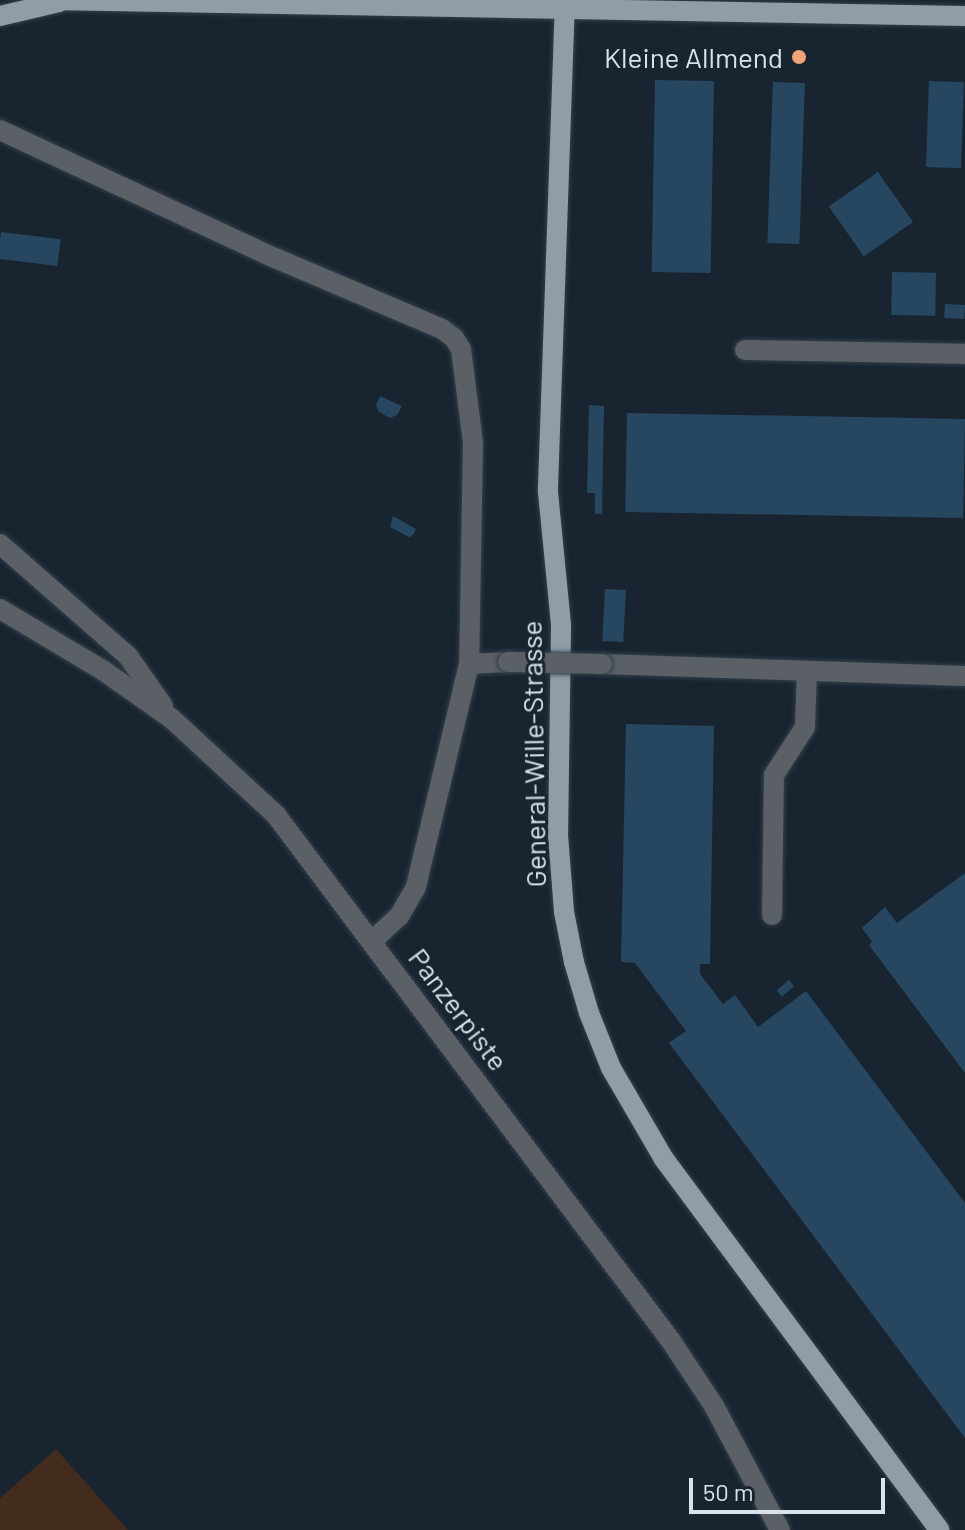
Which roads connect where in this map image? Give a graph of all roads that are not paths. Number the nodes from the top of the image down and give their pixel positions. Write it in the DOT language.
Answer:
graph roads {
  1 [pos="54,1"];
  2 [pos="565,4"];
  3 [pos="0,16"];
  4 [pos="965,16"];
  5 [pos="0,130"];
  6 [pos="745,350"];
  7 [pos="965,354"];
  8 [pos="0,544"];
  9 [pos="0,609"];
  10 [pos="469,664"];
  11 [pos="807,671"];
  12 [pos="965,676"];
  13 [pos="172,719"];
  14 [pos="772,915"];
  15 [pos="372,941"];
  16 [pos="780,1530"];
  17 [pos="940,1530"];
  1 -- 2 [label="main road"];
  1 -- 3 [label="main road"];
  2 -- 4 [label="main road"];
  2 -- 17 [label="main road, General-Wille-Strasse"];
  5 -- 10 [label="street"];
  6 -- 7 [label="street"];
  8 -- 13 [label="street"];
  9 -- 13 [label="street, Panzerpiste"];
  10 -- 11 [label="street, bridge"];
  10 -- 15 [label="street"];
  11 -- 12 [label="street"];
  11 -- 14 [label="street"];
  13 -- 15 [label="street, Panzerpiste"];
  15 -- 16 [label="street, Panzerpiste"];
}
